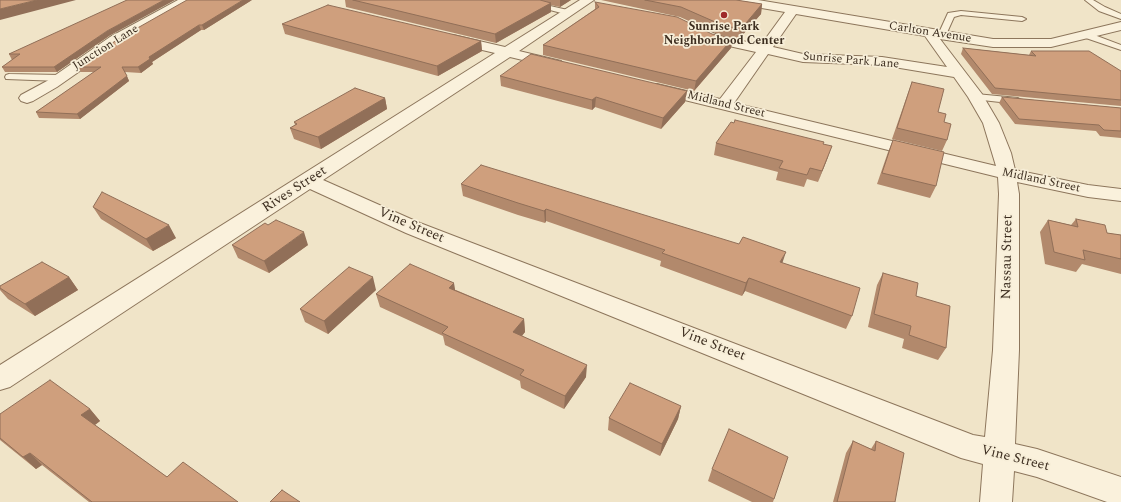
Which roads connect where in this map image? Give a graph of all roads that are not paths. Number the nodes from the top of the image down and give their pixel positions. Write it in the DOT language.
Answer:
graph roads {
  1 [pos="187,0"];
  2 [pos="515,0"];
  3 [pos="738,0"];
  4 [pos="1088,0"];
  5 [pos="585,6"];
  6 [pos="793,10"];
  7 [pos="1121,16"];
  8 [pos="1022,19"];
  9 [pos="1121,26"];
  10 [pos="694,29"];
  11 [pos="936,34"];
  12 [pos="1086,35"];
  13 [pos="440,36"];
  14 [pos="1121,48"];
  15 [pos="763,49"];
  16 [pos="508,53"];
  17 [pos="570,68"];
  18 [pos="957,73"];
  19 [pos="9,77"];
  20 [pos="60,78"];
  21 [pos="639,84"];
  22 [pos="976,97"];
  23 [pos="27,98"];
  24 [pos="1029,102"];
  25 [pos="724,105"];
  26 [pos="1007,174"];
  27 [pos="309,181"];
  28 [pos="1121,195"];
  29 [pos="0,379"];
  30 [pos="999,456"];
  31 [pos="1121,492"];
  32 [pos="996,502"];
  1 -- 20 [label="street, Junction Lane"];
  2 -- 5 [label="lane"];
  3 -- 6 [label="street, Carlton Avenue"];
  4 -- 7 [label="lane"];
  5 -- 16 [label="street, Rives Street"];
  6 -- 11 [label="street, Carlton Avenue"];
  6 -- 15 [label="street"];
  8 -- 11 [label="lane"];
  9 -- 12 [label="street, Carlton Avenue"];
  10 -- 15 [label="street, Sunrise Park Lane"];
  11 -- 12 [label="street, Carlton Avenue"];
  11 -- 18 [label="street, Nassau Street"];
  12 -- 14 [label="lane"];
  13 -- 16 [label="street"];
  15 -- 18 [label="street, Sunrise Park Lane"];
  15 -- 25 [label="street"];
  16 -- 17 [label="street"];
  16 -- 27 [label="street, Rives Street"];
  18 -- 22 [label="street, Nassau Street"];
  19 -- 20 [label="lane"];
  20 -- 23 [label="street, Junction Lane"];
  21 -- 25 [label="street, Midland Street"];
  22 -- 24 [label="lane"];
  22 -- 26 [label="street, Nassau Street"];
  25 -- 26 [label="street, Midland Street"];
  26 -- 28 [label="street, Midland Street"];
  26 -- 30 [label="street, Nassau Street"];
  27 -- 29 [label="street, Rives Street"];
  27 -- 30 [label="street, Vine Street"];
  30 -- 31 [label="street, Vine Street"];
  30 -- 32 [label="street, Nassau Street"];
}
